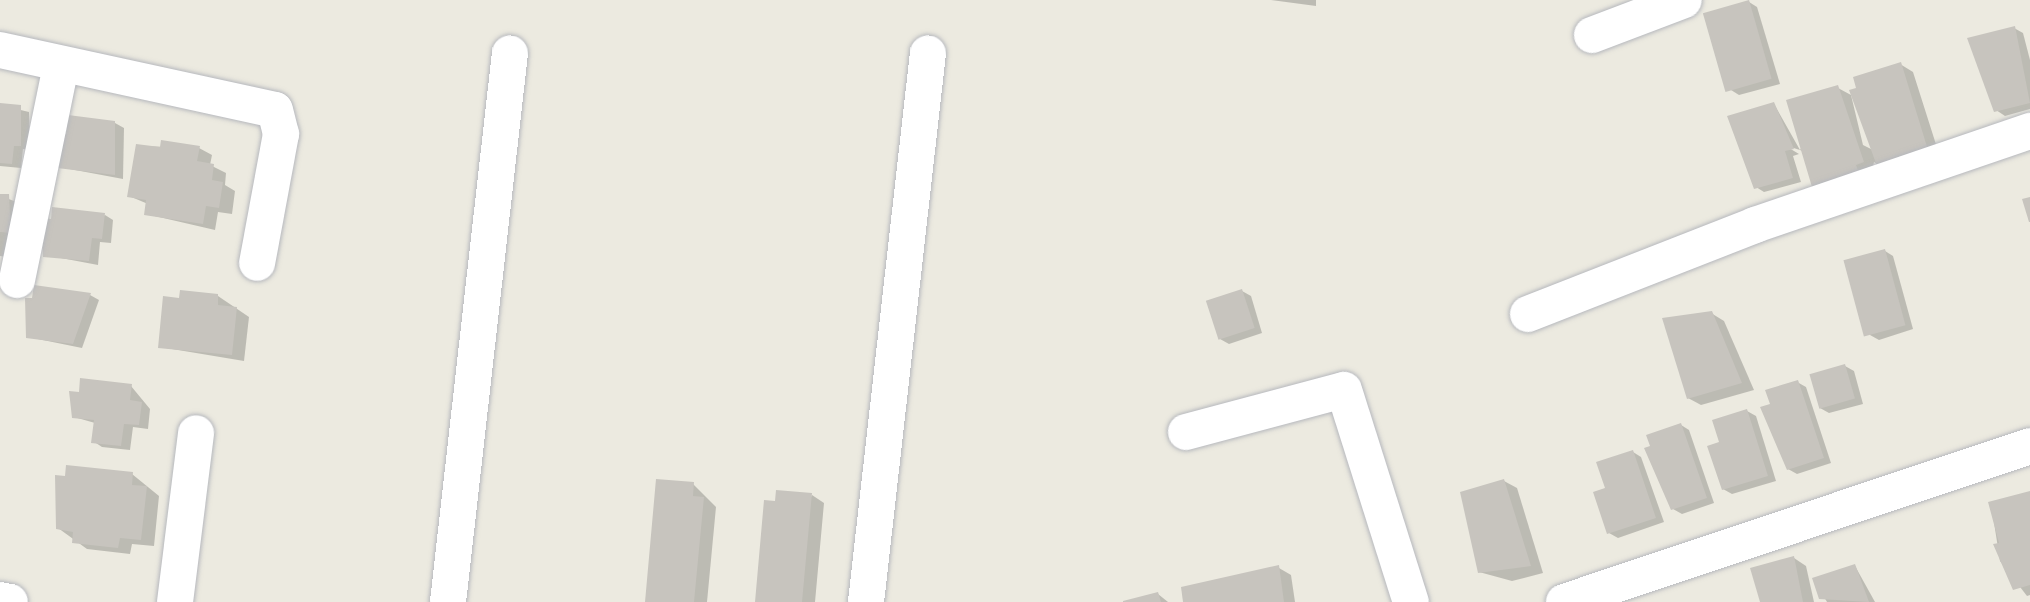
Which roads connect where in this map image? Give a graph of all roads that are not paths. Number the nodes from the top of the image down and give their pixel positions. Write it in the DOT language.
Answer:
graph roads {
  1 [pos="1684,0"];
  2 [pos="1592,35"];
  3 [pos="0,50"];
  4 [pos="510,53"];
  5 [pos="928,53"];
  6 [pos="61,65"];
  7 [pos="2030,131"];
  8 [pos="257,263"];
  9 [pos="17,280"];
  10 [pos="1528,314"];
  11 [pos="1186,432"];
  12 [pos="196,433"];
  13 [pos="2030,446"];
  14 [pos="0,600"];
  15 [pos="10,602"];
  16 [pos="175,602"];
  17 [pos="448,602"];
  18 [pos="866,602"];
  19 [pos="1411,602"];
  20 [pos="1564,602"];
  1 -- 2 [label="street"];
  3 -- 6 [label="street"];
  4 -- 17 [label="street"];
  5 -- 18 [label="street"];
  6 -- 8 [label="street"];
  6 -- 9 [label="street"];
  7 -- 10 [label="street"];
  11 -- 19 [label="street"];
  12 -- 16 [label="street"];
  13 -- 20 [label="street"];
  14 -- 15 [label="street"];
}
